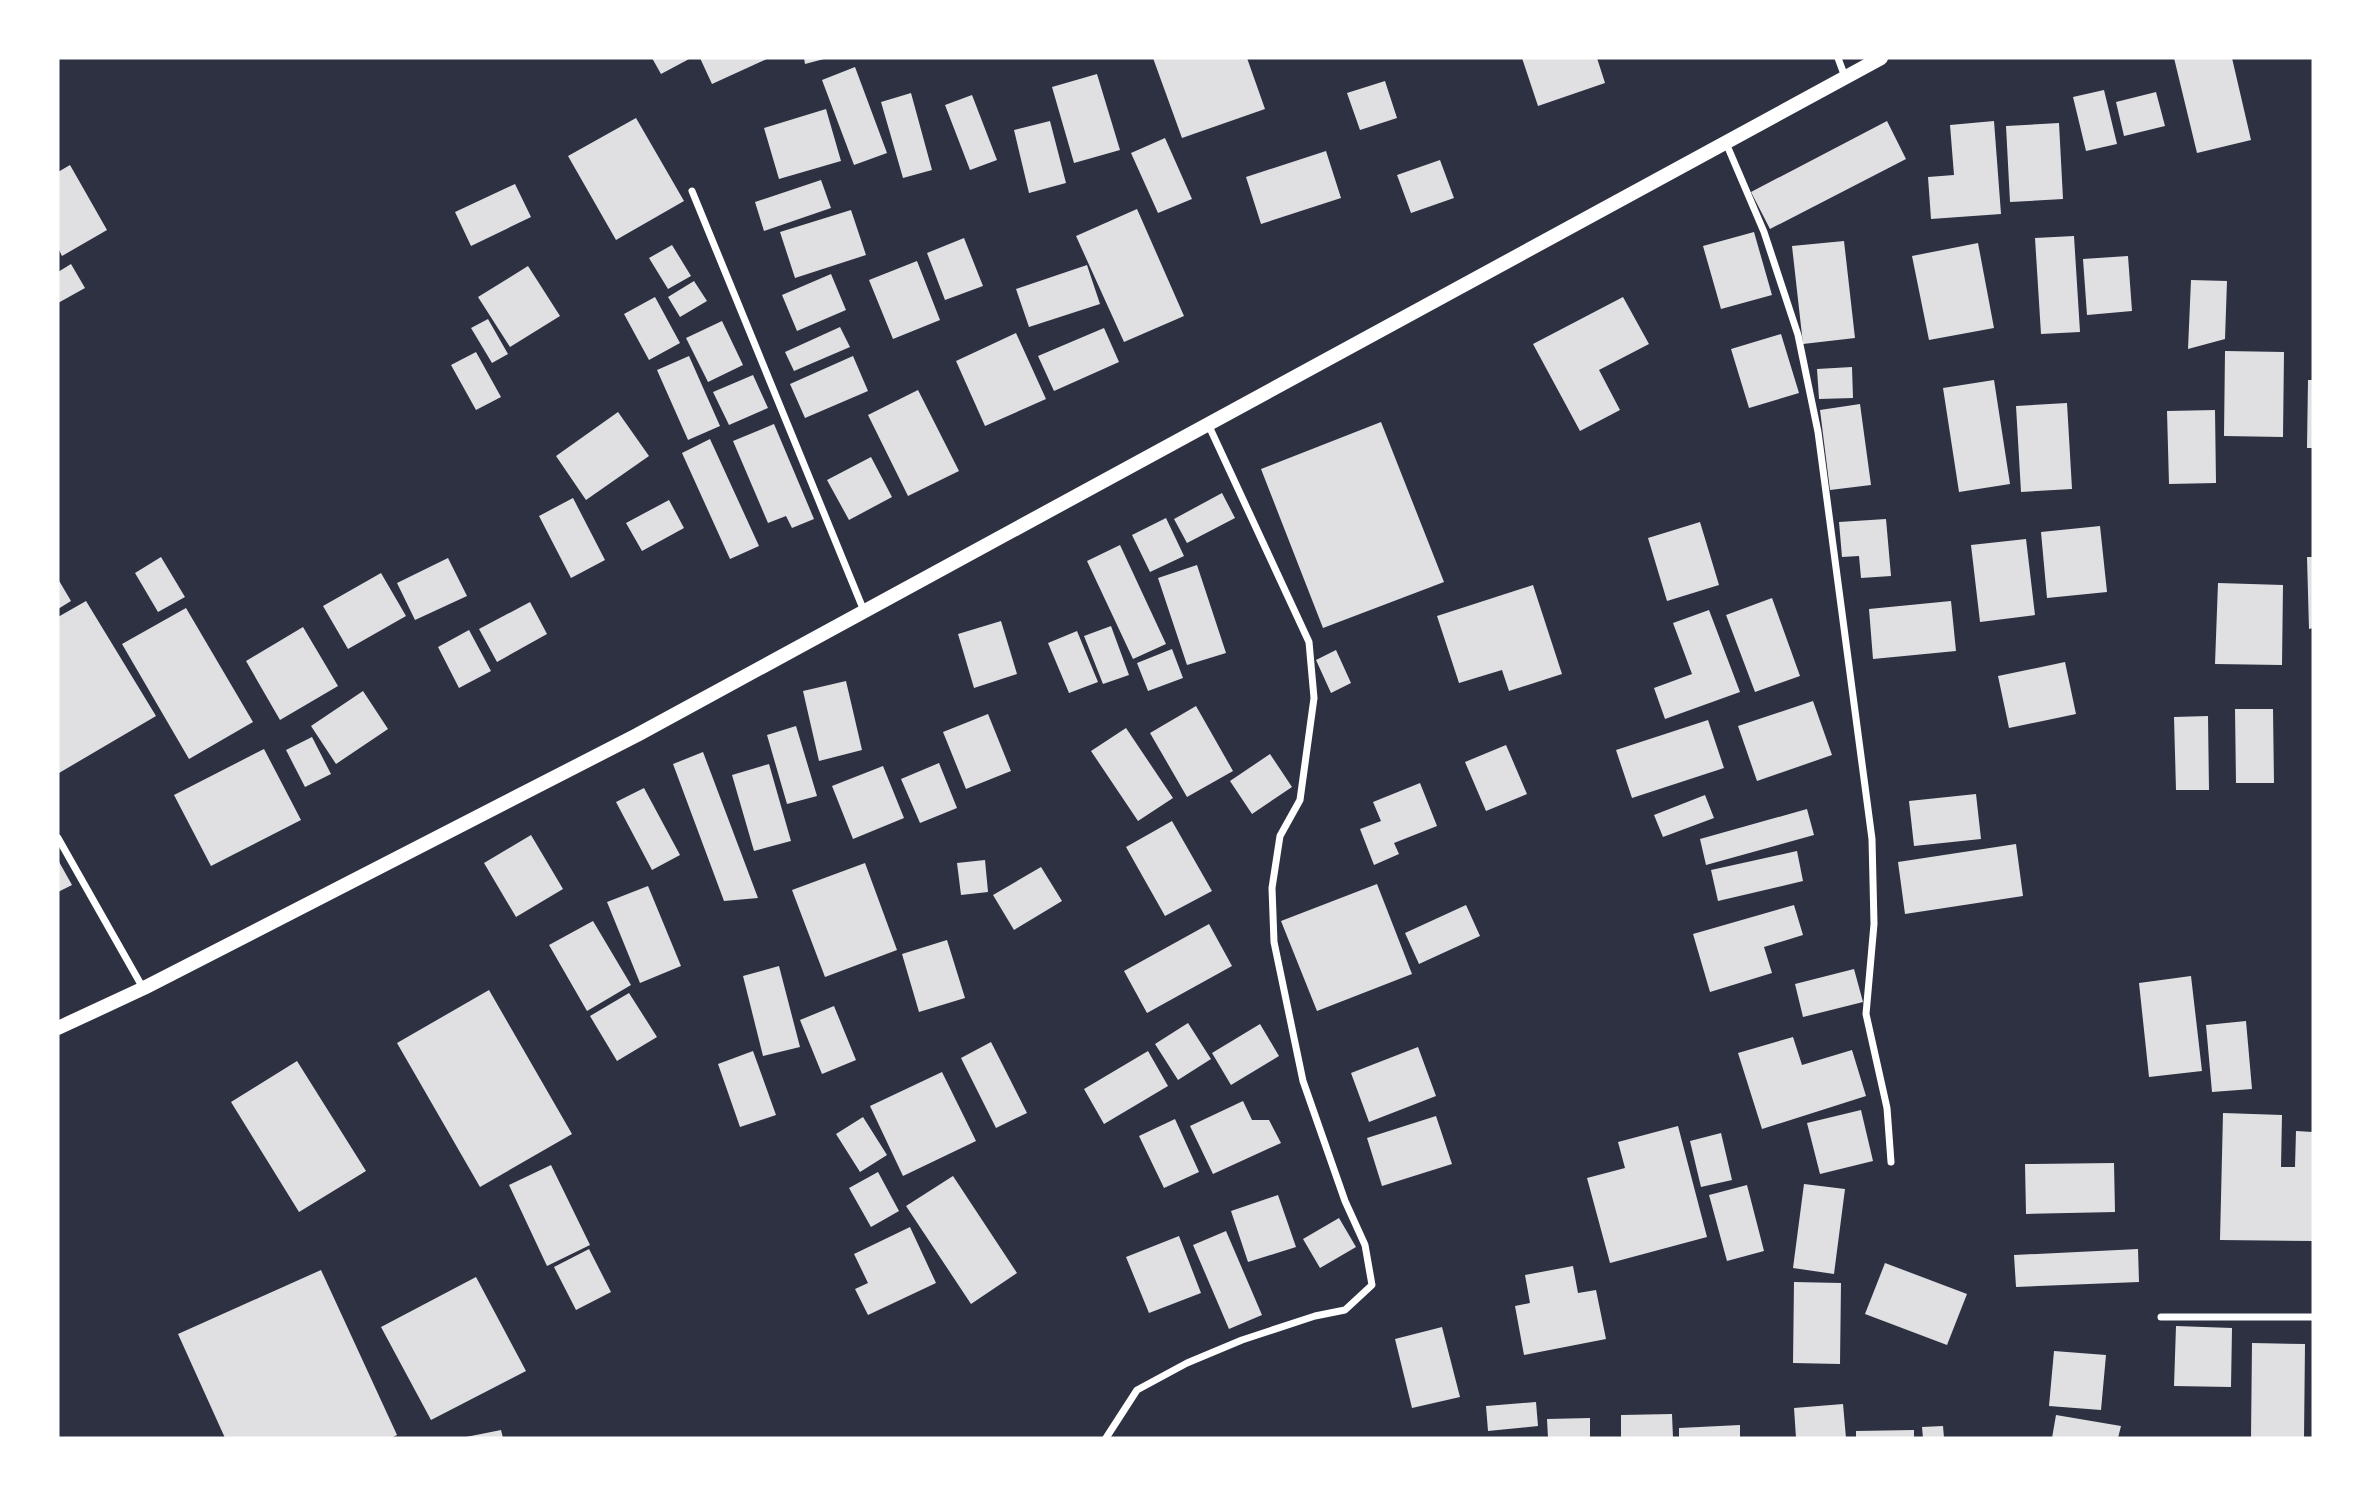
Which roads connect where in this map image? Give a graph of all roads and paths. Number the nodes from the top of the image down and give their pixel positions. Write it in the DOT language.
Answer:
graph roads {
  1 [pos="1838,58"];
  2 [pos="1881,58"];
  3 [pos="1845,77"];
  4 [pos="1726,142"];
  5 [pos="692,191"];
  6 [pos="1208,424"];
  7 [pos="864,611"];
  8 [pos="58,838"];
  9 [pos="144,988"];
  10 [pos="58,1028"];
  11 [pos="1891,1162"];
  12 [pos="2161,1317"];
  13 [pos="2313,1317"];
  14 [pos="1106,1438"];
  1 -- 3 [label="street"];
  2 -- 3 [label="main road"];
  3 -- 4 [label="main road"];
  4 -- 6 [label="main road"];
  4 -- 11 [label="street"];
  5 -- 7 [label="street"];
  6 -- 7 [label="main road"];
  6 -- 14 [label="street"];
  7 -- 9 [label="main road"];
  8 -- 9 [label="street"];
  9 -- 10 [label="main road"];
  12 -- 13 [label="street"];
}
